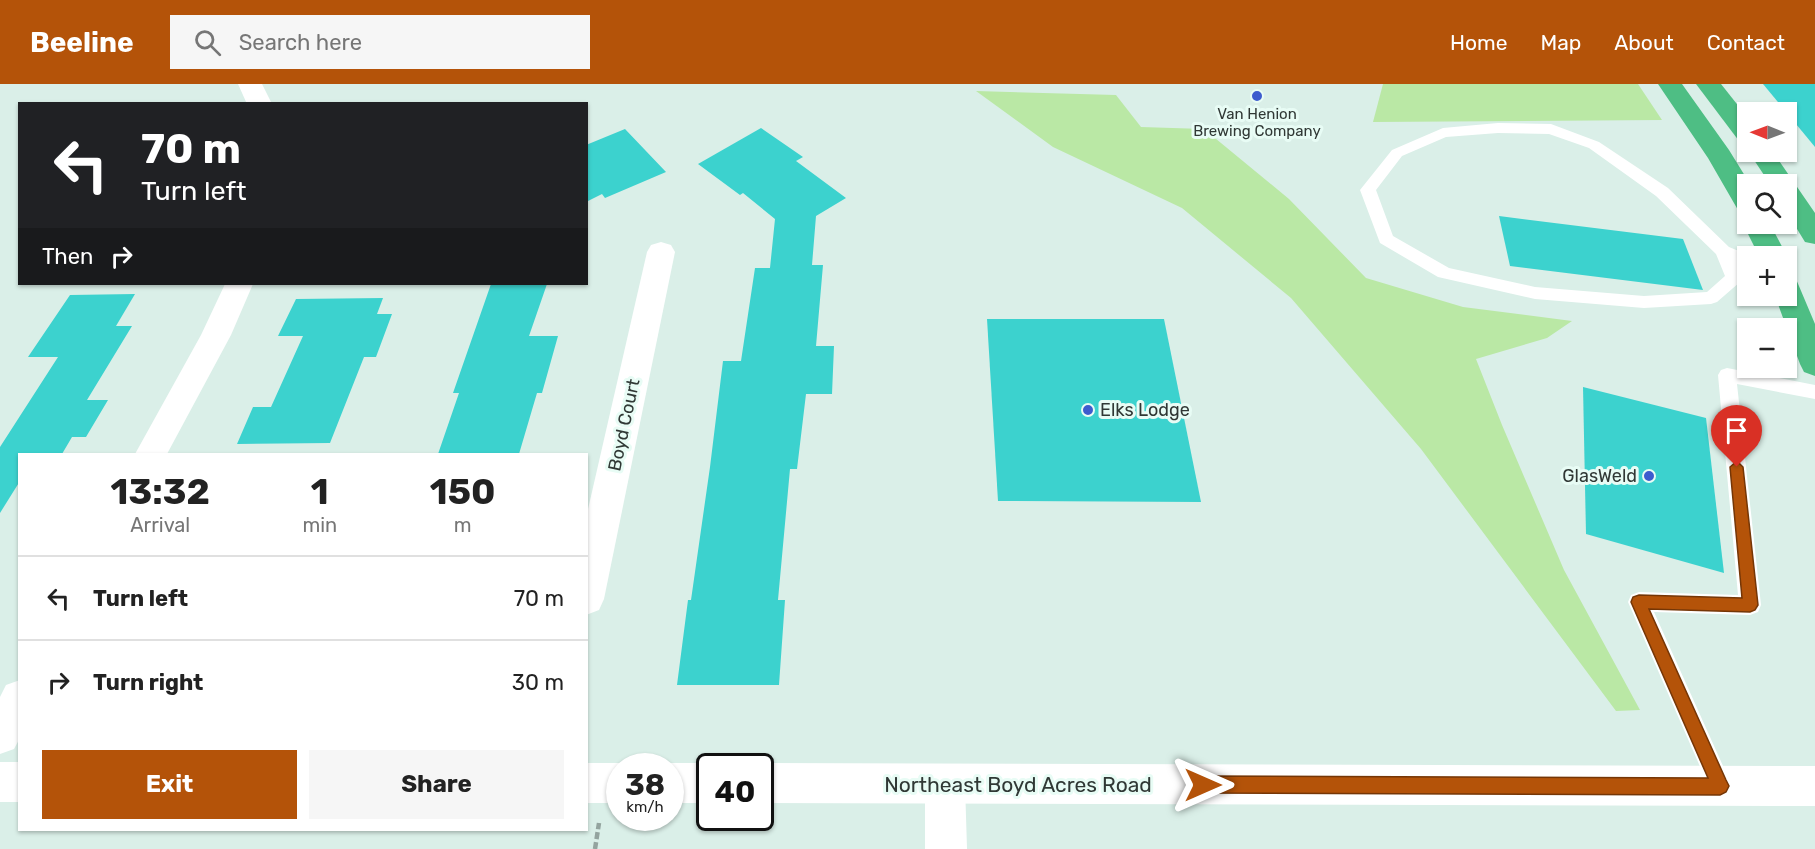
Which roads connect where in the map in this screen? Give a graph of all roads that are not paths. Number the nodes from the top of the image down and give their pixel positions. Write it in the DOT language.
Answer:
graph roads {
  1 [pos="250,84"];
  2 [pos="1708,84"];
  3 [pos="1674,91"];
  4 [pos="259,102"];
  5 [pos="1737,121"];
  6 [pos="1752,174"];
  7 [pos="1737,185"];
  8 [pos="1723,251"];
  9 [pos="661,252"];
  10 [pos="1737,257"];
  11 [pos="239,285"];
  12 [pos="1793,306"];
  13 [pos="1815,364"];
  14 [pos="1815,393"];
  15 [pos="152,453"];
  16 [pos="588,590"];
  17 [pos="18,702"];
  18 [pos="0,735"];
  19 [pos="0,782"];
  20 [pos="18,782"];
  21 [pos="588,783"];
  22 [pos="606,783"];
  23 [pos="774,783"];
  24 [pos="945,784"];
  25 [pos="1720,786"];
  26 [pos="1815,786"];
  27 [pos="946,849"];
  1 -- 4 [label="street"];
  2 -- 5 [label="highway"];
  3 -- 6 [label="highway"];
  3 -- 7 [label="highway"];
  8 -- 8 [label="lane"];
  8 -- 10 [label="lane"];
  9 -- 16 [label="street, Boyd Court"];
  11 -- 15 [label="street"];
  12 -- 13 [label="highway"];
  14 -- 25 [label="lane"];
  17 -- 18 [label="street"];
  19 -- 20 [label="street"];
  21 -- 22 [label="street"];
  23 -- 24 [label="street, Northeast Boyd Acres Road"];
  24 -- 25 [label="street, Northeast Boyd Acres Road"];
  24 -- 27 [label="street"];
  25 -- 26 [label="street, Northeast Boyd Acres Road"];
}
